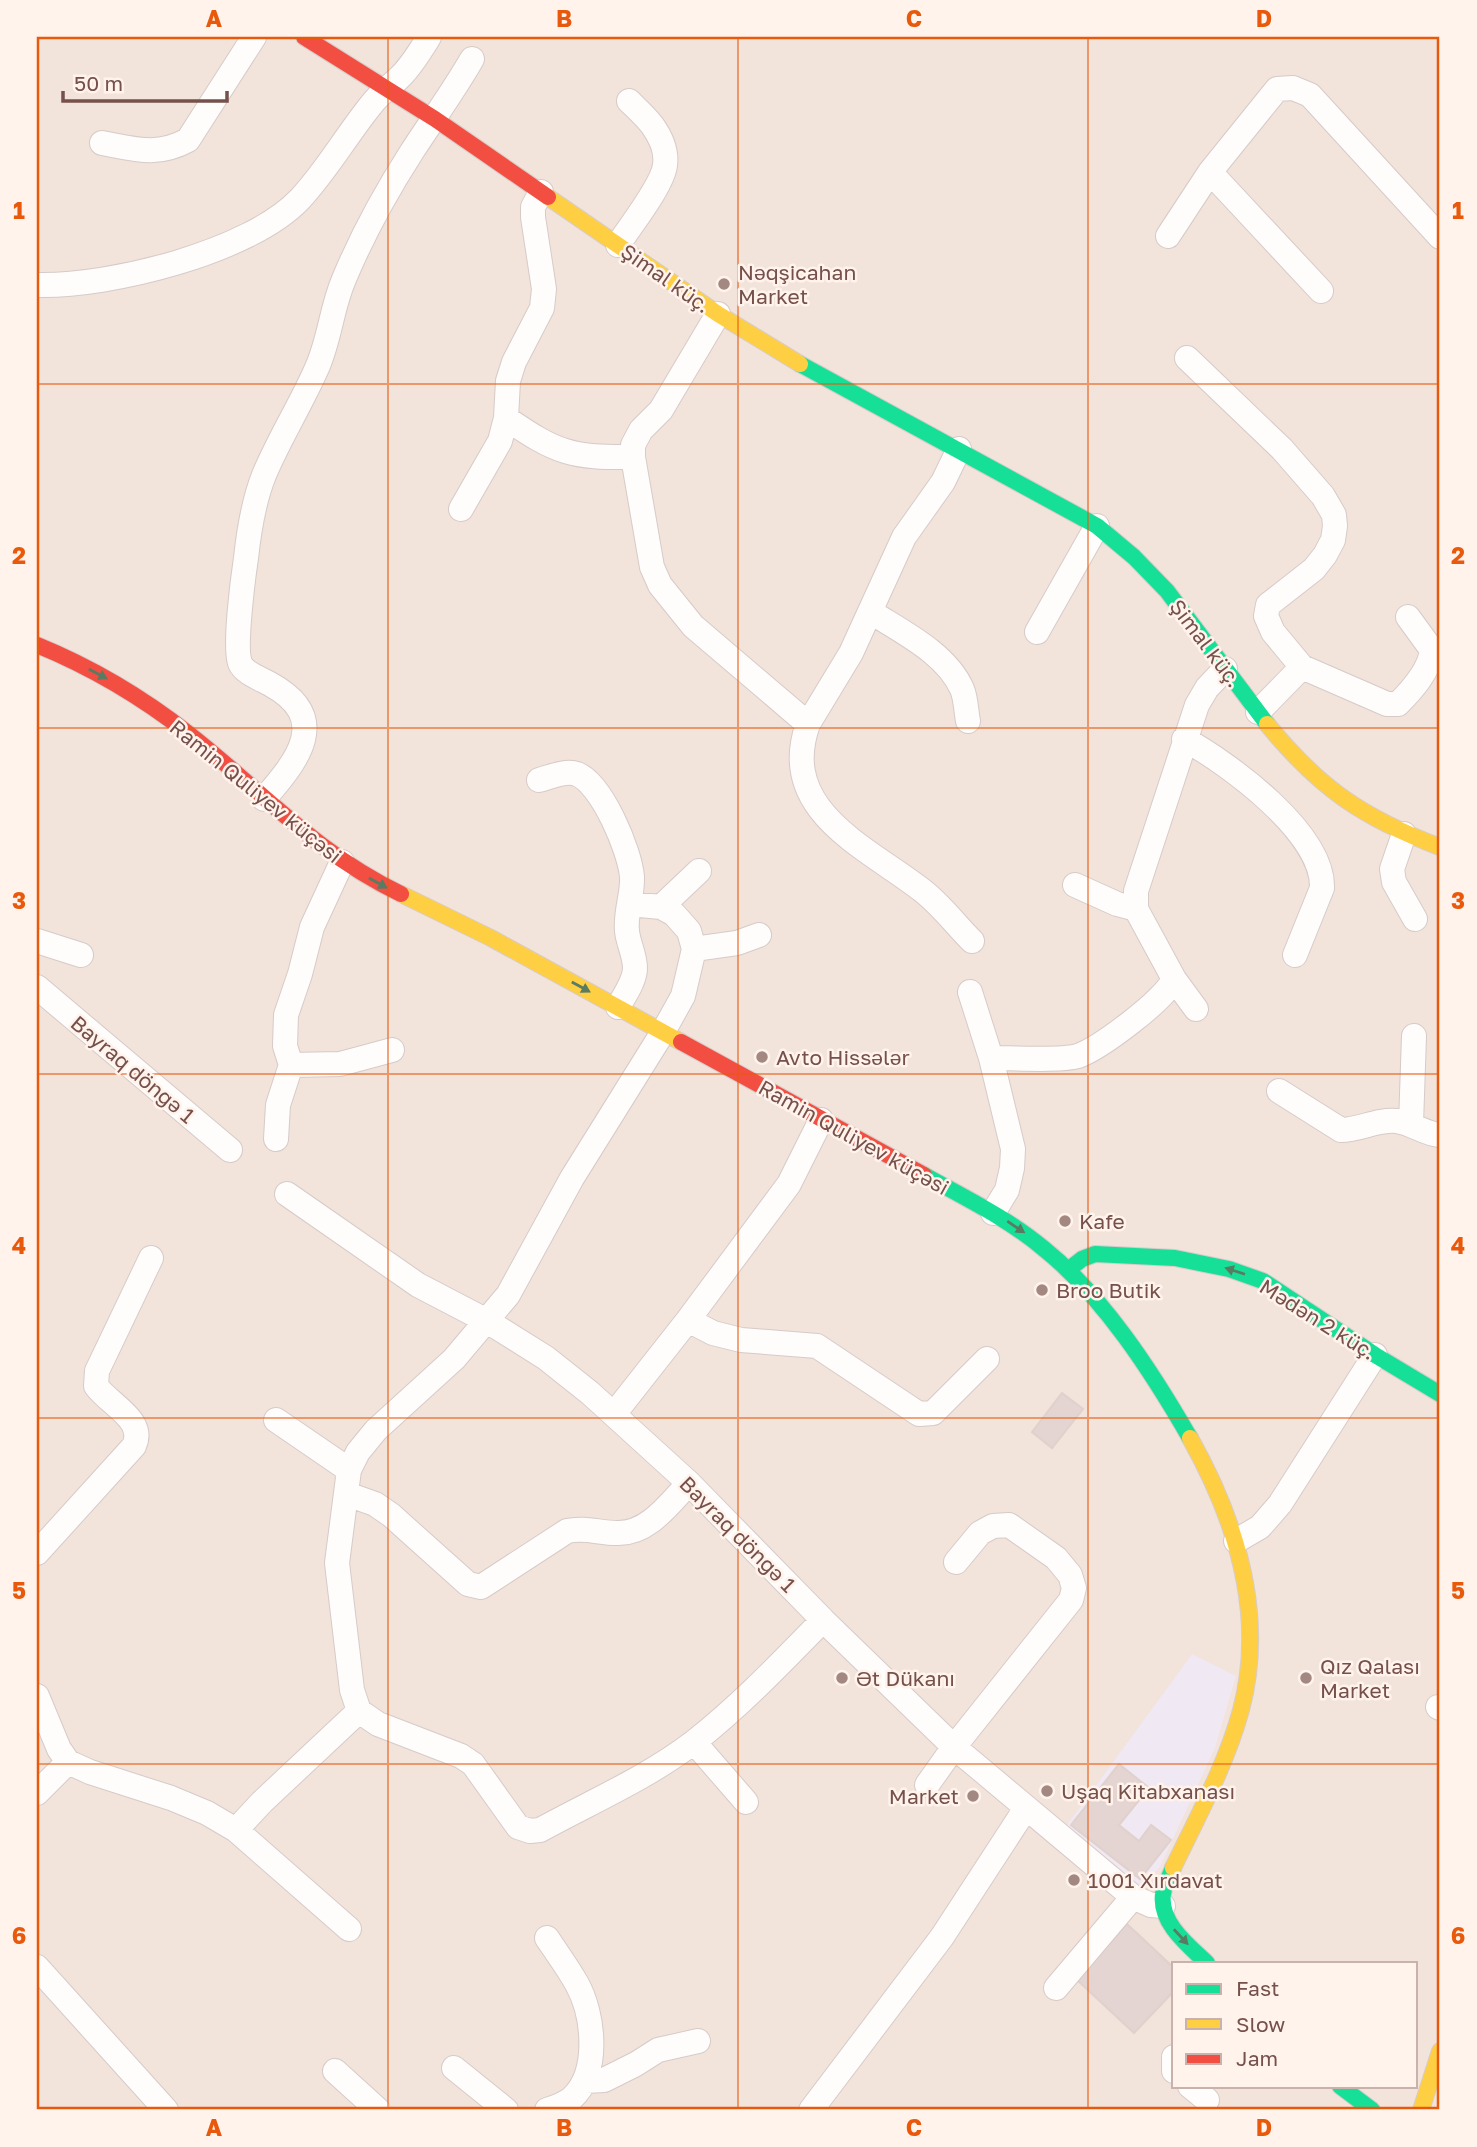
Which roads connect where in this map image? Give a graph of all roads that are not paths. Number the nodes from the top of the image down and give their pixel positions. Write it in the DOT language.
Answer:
graph roads {
  1 [pos="254,37"];
  2 [pos="304,37"];
  3 [pos="429,37"];
  4 [pos="472,60"];
  5 [pos="385,88"];
  6 [pos="629,101"];
  7 [pos="435,119"];
  8 [pos="102,143"];
  9 [pos="1210,172"];
  10 [pos="541,192"];
  11 [pos="1168,236"];
  12 [pos="1440,237"];
  13 [pos="618,245"];
  14 [pos="37,285"];
  15 [pos="1321,291"];
  16 [pos="718,314"];
  17 [pos="1187,358"];
  18 [pos="506,418"];
  19 [pos="959,449"];
  20 [pos="633,457"];
  21 [pos="461,509"];
  22 [pos="1097,526"];
  23 [pos="871,612"];
  24 [pos="1408,617"];
  25 [pos="1037,632"];
  26 [pos="37,645"];
  27 [pos="1302,667"];
  28 [pos="1225,669"];
  29 [pos="1258,712"];
  30 [pos="968,721"];
  31 [pos="808,724"];
  32 [pos="1184,739"];
  33 [pos="540,780"];
  34 [pos="264,799"];
  35 [pos="1404,834"];
  36 [pos="1440,847"];
  37 [pos="342,862"];
  38 [pos="699,871"];
  39 [pos="1075,885"];
  40 [pos="630,904"];
  41 [pos="661,908"];
  42 [pos="1136,909"];
  43 [pos="1415,919"];
  44 [pos="759,934"];
  45 [pos="37,941"];
  46 [pos="972,941"];
  47 [pos="694,949"];
  48 [pos="80,954"];
  49 [pos="1295,955"];
  50 [pos="1174,979"];
  51 [pos="37,987"];
  52 [pos="970,992"];
  53 [pos="618,1007"];
  54 [pos="1196,1010"];
  55 [pos="663,1032"];
  56 [pos="1414,1036"];
  57 [pos="391,1050"];
  58 [pos="991,1058"];
  59 [pos="291,1065"];
  60 [pos="1279,1091"];
  61 [pos="821,1120"];
  62 [pos="1411,1124"];
  63 [pos="1440,1135"];
  64 [pos="276,1139"];
  65 [pos="230,1150"];
  66 [pos="287,1194"];
  67 [pos="993,1213"];
  68 [pos="150,1258"];
  69 [pos="1068,1270"];
  70 [pos="688,1320"];
  71 [pos="487,1321"];
  72 [pos="1375,1355"];
  73 [pos="987,1359"];
  74 [pos="1440,1394"];
  75 [pos="614,1414"];
  76 [pos="276,1420"];
  77 [pos="348,1482"];
  78 [pos="689,1483"];
  79 [pos="1236,1541"];
  80 [pos="37,1553"];
  81 [pos="956,1562"];
  82 [pos="823,1620"];
  83 [pos="37,1696"];
  84 [pos="359,1711"];
  85 [pos="694,1742"];
  86 [pos="954,1747"];
  87 [pos="68,1762"];
  88 [pos="927,1785"];
  89 [pos="37,1793"];
  90 [pos="746,1802"];
  91 [pos="1026,1808"];
  92 [pos="236,1830"];
  93 [pos="1133,1897"];
  94 [pos="1163,1906"];
  95 [pos="349,1929"];
  96 [pos="547,1938"];
  97 [pos="1206,1962"];
  98 [pos="37,1967"];
  99 [pos="1056,1988"];
  100 [pos="698,2041"];
  101 [pos="1440,2051"];
  102 [pos="454,2068"];
  103 [pos="335,2071"];
  104 [pos="584,2081"];
  105 [pos="1343,2088"];
  106 [pos="557,2109"];
  107 [pos="166,2110"];
  108 [pos="379,2110"];
  109 [pos="506,2110"];
  110 [pos="811,2110"];
  111 [pos="1372,2110"];
  112 [pos="1421,2110"];
  1 -- 8 [label="street"];
  2 -- 5 [label="street, Şimal küç."];
  3 -- 5 [label="street"];
  4 -- 7 [label="street"];
  5 -- 7 [label="street, Şimal küç."];
  5 -- 14 [label="street"];
  6 -- 13 [label="street"];
  7 -- 10 [label="street, Şimal küç."];
  7 -- 34 [label="street"];
  9 -- 11 [label="street"];
  9 -- 12 [label="street"];
  9 -- 15 [label="street"];
  10 -- 13 [label="street, Şimal küç."];
  10 -- 18 [label="street"];
  13 -- 16 [label="street, Şimal küç."];
  16 -- 19 [label="street, Şimal küç."];
  16 -- 20 [label="street"];
  17 -- 27 [label="street"];
  18 -- 20 [label="street"];
  18 -- 21 [label="street"];
  19 -- 22 [label="street, Şimal küç."];
  19 -- 23 [label="street"];
  20 -- 31 [label="street"];
  22 -- 25 [label="street"];
  22 -- 28 [label="street, Şimal küç."];
  23 -- 30 [label="street"];
  23 -- 31 [label="street"];
  24 -- 27 [label="street"];
  26 -- 34 [label="street, Ramin Quliyev küçəsi, one-way"];
  27 -- 29 [label="street"];
  28 -- 29 [label="street, Şimal küç."];
  28 -- 32 [label="street"];
  29 -- 35 [label="street, Şimal küç."];
  31 -- 46 [label="street"];
  32 -- 42 [label="street"];
  32 -- 49 [label="street"];
  33 -- 40 [label="street"];
  34 -- 37 [label="street, Ramin Quliyev küçəsi"];
  35 -- 36 [label="street, Şimal küç."];
  35 -- 43 [label="street"];
  37 -- 53 [label="street, Ramin Quliyev küçəsi, one-way"];
  37 -- 59 [label="street"];
  38 -- 41 [label="street"];
  39 -- 42 [label="street"];
  40 -- 41 [label="street"];
  40 -- 53 [label="street"];
  41 -- 47 [label="street"];
  42 -- 50 [label="street"];
  44 -- 47 [label="street"];
  45 -- 48 [label="street"];
  47 -- 55 [label="street"];
  50 -- 54 [label="street"];
  50 -- 58 [label="street"];
  51 -- 65 [label="street, Bayraq döngə 1"];
  52 -- 58 [label="street"];
  53 -- 55 [label="street, Ramin Quliyev küçəsi"];
  55 -- 61 [label="street, Ramin Quliyev küçəsi"];
  55 -- 71 [label="street"];
  56 -- 62 [label="street"];
  57 -- 59 [label="street"];
  58 -- 67 [label="street"];
  59 -- 64 [label="street"];
  60 -- 62 [label="street"];
  61 -- 67 [label="street, Ramin Quliyev küçəsi"];
  61 -- 70 [label="street"];
  62 -- 63 [label="street"];
  66 -- 71 [label="street, Bayraq döngə 1"];
  67 -- 69 [label="street, Ramin Quliyev küçəsi, one-way"];
  68 -- 80 [label="street"];
  72 -- 69 [label="street, Mədən 2 küç., one-way"];
  69 -- 79 [label="street, Ramin Quliyev küçəsi"];
  70 -- 73 [label="street"];
  70 -- 75 [label="street"];
  71 -- 75 [label="street, Bayraq döngə 1"];
  71 -- 77 [label="street"];
  72 -- 74 [label="street, Mədən 2 küç."];
  72 -- 79 [label="street"];
  75 -- 78 [label="street, Bayraq döngə 1"];
  76 -- 77 [label="street"];
  77 -- 78 [label="street"];
  77 -- 84 [label="street"];
  78 -- 82 [label="street, Bayraq döngə 1"];
  79 -- 94 [label="street, Ramin Quliyev küçəsi"];
  81 -- 86 [label="street"];
  82 -- 85 [label="street"];
  82 -- 86 [label="street, Bayraq döngə 1"];
  83 -- 87 [label="street"];
  84 -- 85 [label="street"];
  84 -- 92 [label="street"];
  85 -- 90 [label="street"];
  86 -- 88 [label="street"];
  86 -- 91 [label="street, Bayraq döngə 1"];
  87 -- 89 [label="street"];
  87 -- 92 [label="street"];
  91 -- 93 [label="street, Bayraq döngə 1"];
  91 -- 110 [label="street"];
  92 -- 95 [label="street"];
  93 -- 94 [label="street, Bayraq döngə 1"];
  93 -- 99 [label="street"];
  94 -- 97 [label="street, one-way"];
  96 -- 104 [label="street"];
  98 -- 107 [label="street"];
  100 -- 104 [label="street"];
  101 -- 112 [label="street"];
  102 -- 109 [label="street"];
  103 -- 108 [label="street"];
  104 -- 106 [label="street"];
  105 -- 111 [label="street"];
}
